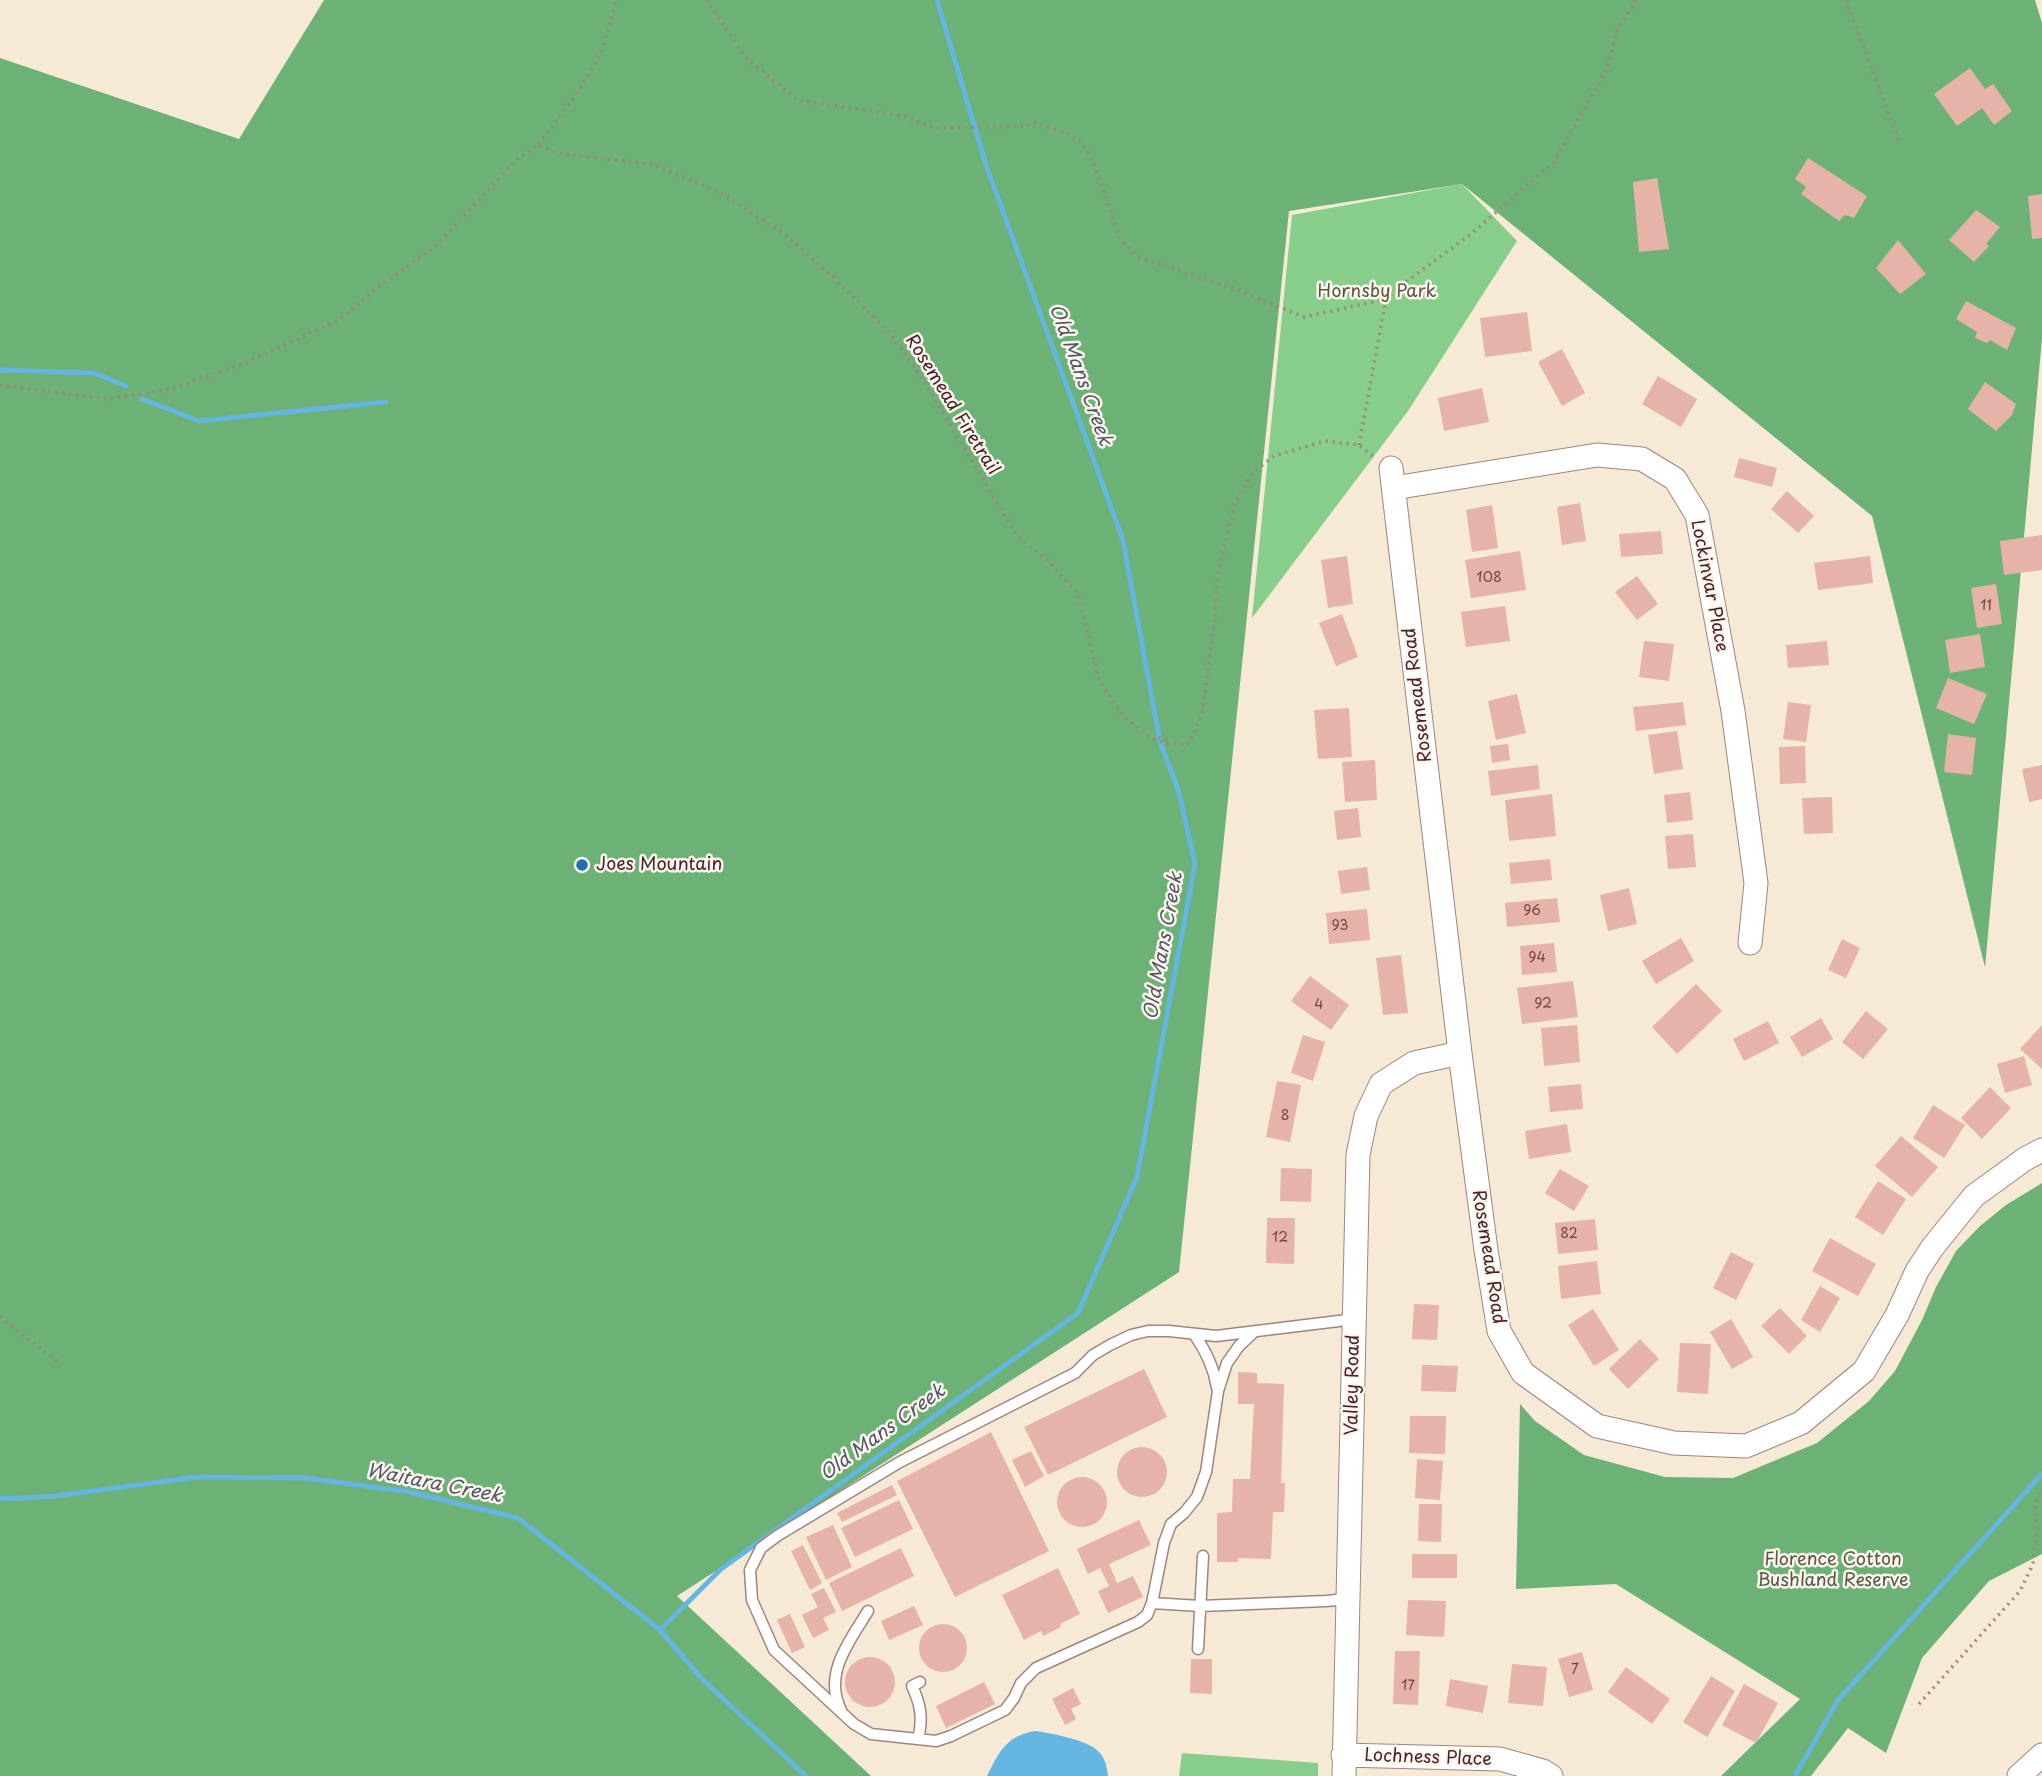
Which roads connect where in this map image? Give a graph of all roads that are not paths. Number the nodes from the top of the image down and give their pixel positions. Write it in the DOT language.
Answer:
graph roads {
  1 [pos="1392,478"];
  2 [pos="1750,943"];
  3 [pos="1460,1053"];
  4 [pos="2042,1150"];
  5 [pos="1355,1319"];
  6 [pos="1254,1332"];
  7 [pos="1194,1334"];
  8 [pos="1218,1391"];
  9 [pos="1203,1556"];
  10 [pos="1347,1599"];
  11 [pos="1152,1603"];
  12 [pos="1200,1606"];
  13 [pos="868,1611"];
  14 [pos="1198,1649"];
  15 [pos="920,1682"];
  16 [pos="842,1713"];
  17 [pos="918,1739"];
  18 [pos="2042,1755"];
  19 [pos="1344,1766"];
  20 [pos="1551,1776"];
  21 [pos="2019,1776"];
  1 -- 2 [label="street, Lockinvar Place"];
  1 -- 3 [label="street, Rosemead Road"];
  3 -- 4 [label="street, Rosemead Road"];
  3 -- 5 [label="street, Valley Road"];
  5 -- 6 [label="lane"];
  5 -- 10 [label="street, Valley Road"];
  6 -- 7 [label="lane"];
  6 -- 8 [label="lane"];
  7 -- 8 [label="lane"];
  7 -- 16 [label="lane"];
  8 -- 11 [label="lane"];
  9 -- 12 [label="lane"];
  10 -- 12 [label="lane"];
  10 -- 19 [label="street, Valley Road"];
  11 -- 12 [label="lane"];
  11 -- 17 [label="lane"];
  12 -- 14 [label="lane"];
  13 -- 16 [label="lane"];
  15 -- 17 [label="lane"];
  16 -- 17 [label="lane"];
  18 -- 21 [label="street"];
  19 -- 20 [label="street, Lochness Place"];
}
